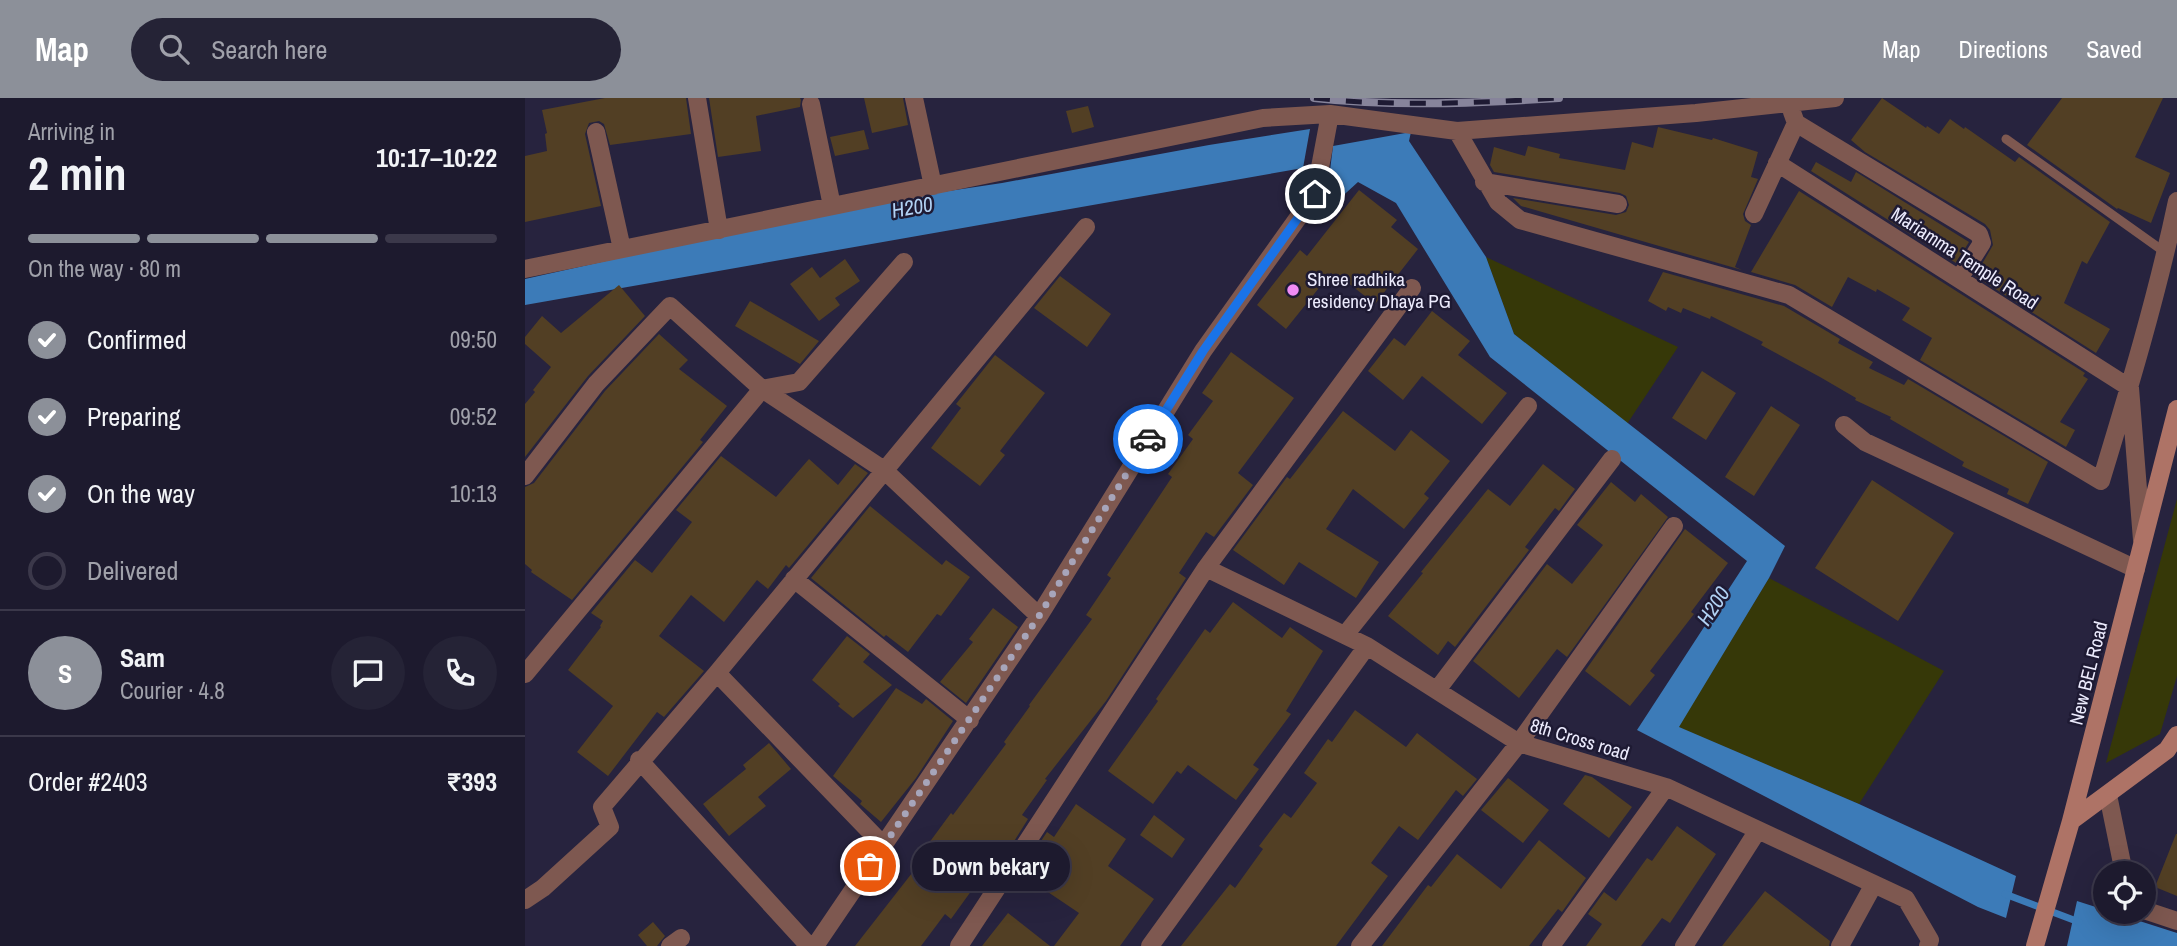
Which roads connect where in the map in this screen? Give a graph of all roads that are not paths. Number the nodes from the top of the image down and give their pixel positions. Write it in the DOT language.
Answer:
graph roads {
  1 [pos="697,98"];
  2 [pos="914,98"];
  3 [pos="1835,98"];
  4 [pos="1790,103"];
  5 [pos="811,104"];
  6 [pos="1330,114"];
  7 [pos="1796,123"];
  8 [pos="1457,131"];
  9 [pos="596,132"];
  10 [pos="2006,139"];
  11 [pos="1777,163"];
  12 [pos="1484,181"];
  13 [pos="933,186"];
  14 [pos="2177,201"];
  15 [pos="1618,204"];
  16 [pos="832,206"];
  17 [pos="1754,214"];
  18 [pos="1086,227"];
  19 [pos="719,230"];
  20 [pos="622,250"];
  21 [pos="2166,253"];
  22 [pos="904,262"];
  23 [pos="525,268"];
  24 [pos="1959,279"];
  25 [pos="1412,288"];
  26 [pos="2130,388"];
  27 [pos="762,389"];
  28 [pos="1528,406"];
  29 [pos="2177,409"];
  30 [pos="1844,425"];
  31 [pos="1612,459"];
  32 [pos="884,470"];
  33 [pos="525,476"];
  34 [pos="1674,526"];
  35 [pos="2142,541"];
  36 [pos="1206,568"];
  37 [pos="2136,569"];
  38 [pos="794,579"];
  39 [pos="1039,616"];
  40 [pos="1345,635"];
  41 [pos="1367,646"];
  42 [pos="717,673"];
  43 [pos="525,674"];
  44 [pos="1437,690"];
  45 [pos="970,720"];
  46 [pos="2177,735"];
  47 [pos="1518,743"];
  48 [pos="639,761"];
  49 [pos="1666,787"];
  50 [pos="2108,795"];
  51 [pos="2071,821"];
  52 [pos="1758,830"];
  53 [pos="884,846"];
  54 [pos="2122,861"];
  55 [pos="1874,884"];
  56 [pos="525,900"];
  57 [pos="2156,914"];
  58 [pos="2177,921"];
  59 [pos="809,946"];
  60 [pos="815,946"];
  61 [pos="959,946"];
  62 [pos="1150,946"];
  63 [pos="1360,946"];
  64 [pos="1551,946"];
  65 [pos="1683,946"];
  66 [pos="1840,946"];
  67 [pos="1928,946"];
  68 [pos="2035,946"];
  1 -- 19 [label="street"];
  2 -- 13 [label="street"];
  3 -- 4 [label="street"];
  4 -- 7 [label="street"];
  4 -- 8 [label="street"];
  5 -- 16 [label="street"];
  6 -- 8 [label="street"];
  6 -- 13 [label="street"];
  6 -- 39 [label="street"];
  7 -- 11 [label="street"];
  7 -- 24 [label="street"];
  8 -- 12 [label="street"];
  9 -- 20 [label="street"];
  10 -- 21 [label="lane"];
  11 -- 17 [label="street"];
  11 -- 24 [label="street, Mariamma Temple Road"];
  12 -- 15 [label="street"];
  12 -- 26 [label="street"];
  13 -- 16 [label="street"];
  14 -- 21 [label="street"];
  16 -- 19 [label="street"];
  18 -- 32 [label="street"];
  19 -- 20 [label="street"];
  20 -- 23 [label="street"];
  21 -- 26 [label="street"];
  22 -- 27 [label="street"];
  24 -- 26 [label="street, Mariamma Temple Road"];
  25 -- 36 [label="street"];
  26 -- 35 [label="street"];
  27 -- 32 [label="street"];
  27 -- 33 [label="street"];
  27 -- 43 [label="street"];
  28 -- 40 [label="street"];
  29 -- 35 [label="main road, New BEL Road"];
  30 -- 37 [label="street"];
  31 -- 44 [label="street"];
  32 -- 38 [label="street"];
  32 -- 39 [label="street"];
  34 -- 47 [label="street"];
  35 -- 37 [label="main road, New BEL Road"];
  36 -- 40 [label="street, 8th Cross road"];
  36 -- 61 [label="street"];
  37 -- 51 [label="main road, New BEL Road"];
  38 -- 42 [label="street"];
  38 -- 45 [label="street"];
  39 -- 45 [label="street"];
  40 -- 41 [label="street, 8th Cross road"];
  41 -- 44 [label="street, 8th Cross road"];
  41 -- 62 [label="street"];
  42 -- 48 [label="street"];
  42 -- 53 [label="street"];
  44 -- 47 [label="street, 8th Cross road"];
  45 -- 53 [label="street"];
  46 -- 50 [label="main road"];
  47 -- 49 [label="street, 8th Cross road"];
  47 -- 63 [label="street"];
  48 -- 56 [label="street"];
  48 -- 59 [label="street"];
  49 -- 52 [label="street, 8th Cross road"];
  49 -- 64 [label="street"];
  50 -- 51 [label="main road"];
  50 -- 54 [label="street"];
  51 -- 68 [label="main road, New BEL Road"];
  52 -- 55 [label="street, 8th Cross road"];
  52 -- 65 [label="street"];
  53 -- 60 [label="street"];
  55 -- 66 [label="street"];
  55 -- 67 [label="street, 8th Cross road"];
  57 -- 58 [label="street"];
}
